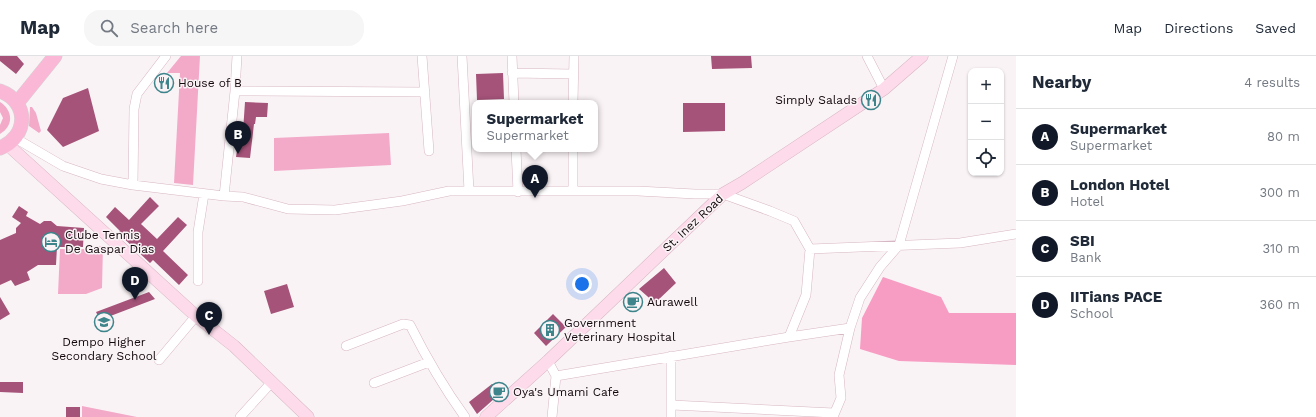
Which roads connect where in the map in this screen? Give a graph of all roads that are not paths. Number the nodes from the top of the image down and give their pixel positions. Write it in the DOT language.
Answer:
graph roads {
  1 [pos="45,56"];
  2 [pos="55,56"];
  3 [pos="166,56"];
  4 [pos="237,56"];
  5 [pos="422,56"];
  6 [pos="462,56"];
  7 [pos="512,56"];
  8 [pos="574,56"];
  9 [pos="867,56"];
  10 [pos="922,56"];
  11 [pos="953,56"];
  12 [pos="512,73"];
  13 [pos="573,74"];
  14 [pos="884,88"];
  15 [pos="235,91"];
  16 [pos="425,92"];
  17 [pos="9,97"];
  18 [pos="514,100"];
  19 [pos="573,100"];
  20 [pos="8,143"];
  21 [pos="429,151"];
  22 [pos="516,152"];
  23 [pos="573,152"];
  24 [pos="133,185"];
  25 [pos="469,191"];
  26 [pos="573,191"];
  27 [pos="518,192"];
  28 [pos="204,194"];
  29 [pos="723,194"];
  30 [pos="224,196"];
  31 [pos="1016,234"];
  32 [pos="899,245"];
  33 [pos="810,250"];
  34 [pos="198,282"];
  35 [pos="196,316"];
  36 [pos="850,328"];
  37 [pos="789,337"];
  38 [pos="346,346"];
  39 [pos="671,356"];
  40 [pos="159,360"];
  41 [pos="548,361"];
  42 [pos="429,362"];
  43 [pos="556,376"];
  44 [pos="271,383"];
  45 [pos="374,383"];
  46 [pos="672,405"];
  47 [pos="833,415"];
  48 [pos="240,417"];
  49 [pos="308,417"];
  50 [pos="465,417"];
  51 [pos="486,417"];
  52 [pos="552,417"];
  53 [pos="671,417"];
  1 -- 17 [label="main road"];
  2 -- 17 [label="main road"];
  3 -- 24 [label="street"];
  4 -- 15 [label="street"];
  5 -- 16 [label="street"];
  6 -- 25 [label="street"];
  7 -- 12 [label="street"];
  8 -- 13 [label="street"];
  9 -- 14 [label="street"];
  10 -- 14 [label="main road, St. Inez Road"];
  11 -- 32 [label="street"];
  12 -- 13 [label="street"];
  12 -- 18 [label="street"];
  13 -- 19 [label="street"];
  14 -- 29 [label="main road, St. Inez Road"];
  15 -- 16 [label="street"];
  15 -- 30 [label="street"];
  16 -- 21 [label="street"];
  17 -- 20 [label="main road"];
  20 -- 24 [label="street"];
  20 -- 35 [label="main road"];
  22 -- 27 [label="street"];
  23 -- 26 [label="street"];
  24 -- 28 [label="street"];
  25 -- 27 [label="street"];
  25 -- 30 [label="street"];
  26 -- 27 [label="street"];
  26 -- 29 [label="street"];
  28 -- 30 [label="street"];
  28 -- 34 [label="street"];
  29 -- 33 [label="street"];
  29 -- 41 [label="main road, St. Inez Road"];
  31 -- 32 [label="street"];
  32 -- 33 [label="street"];
  32 -- 36 [label="street"];
  33 -- 37 [label="street"];
  35 -- 40 [label="street"];
  35 -- 44 [label="main road"];
  36 -- 37 [label="street"];
  36 -- 47 [label="street"];
  37 -- 39 [label="street"];
  38 -- 42 [label="street"];
  39 -- 43 [label="street"];
  39 -- 46 [label="street"];
  41 -- 43 [label="street"];
  41 -- 51 [label="main road, St. Inez Road"];
  42 -- 45 [label="street"];
  42 -- 50 [label="street"];
  43 -- 52 [label="street"];
  44 -- 48 [label="street"];
  44 -- 49 [label="main road"];
  46 -- 47 [label="street"];
  46 -- 53 [label="street"];
}
